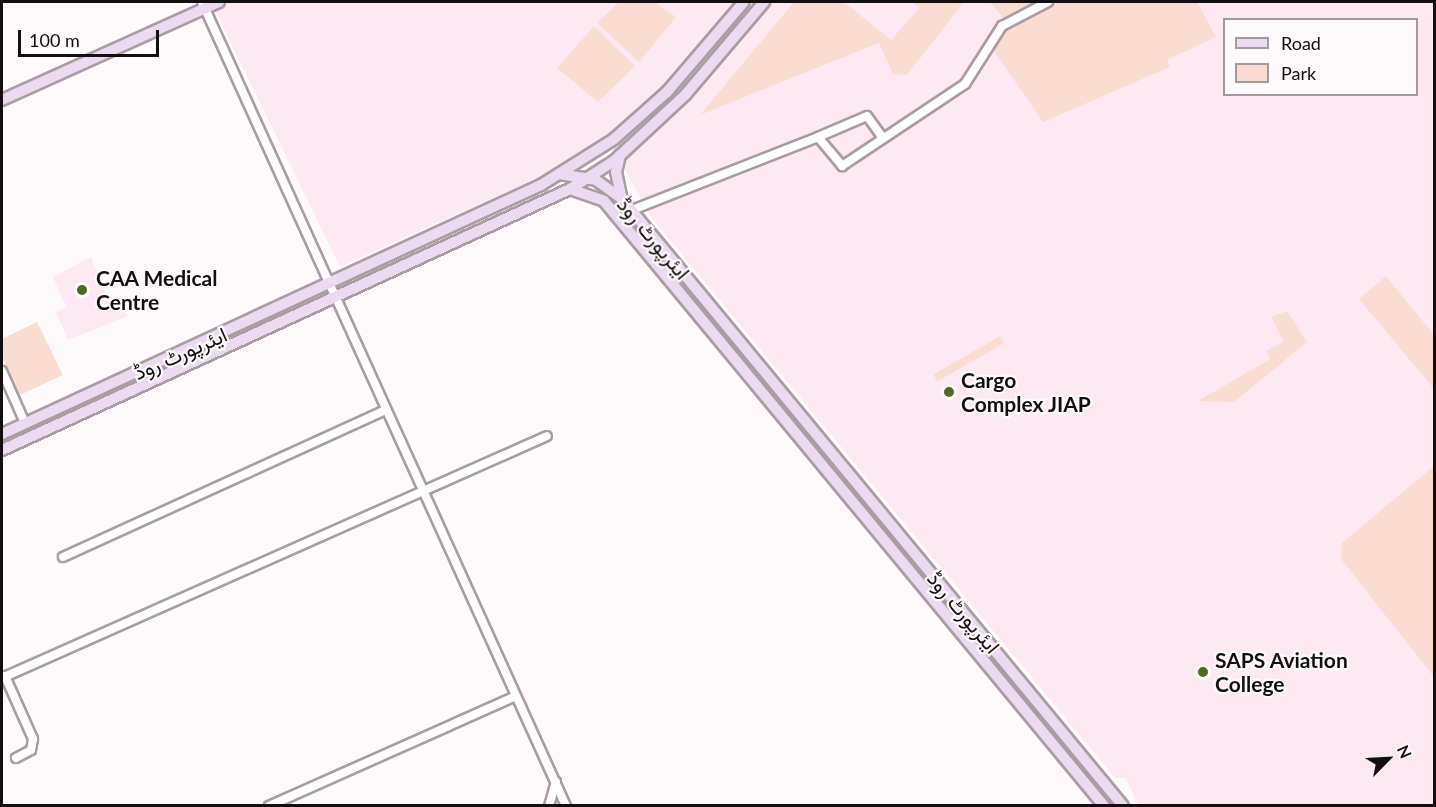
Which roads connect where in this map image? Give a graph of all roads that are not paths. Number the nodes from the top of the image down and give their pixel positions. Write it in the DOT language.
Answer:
graph roads {
  1 [pos="219,2"];
  2 [pos="744,2"];
  3 [pos="764,2"];
  4 [pos="1048,2"];
  5 [pos="204,5"];
  6 [pos="2,100"];
  7 [pos="818,137"];
  8 [pos="884,138"];
  9 [pos="614,139"];
  10 [pos="620,155"];
  11 [pos="604,167"];
  12 [pos="559,174"];
  13 [pos="588,177"];
  14 [pos="603,183"];
  15 [pos="570,189"];
  16 [pos="622,198"];
  17 [pos="604,201"];
  18 [pos="632,210"];
  19 [pos="330,285"];
  20 [pos="337,299"];
  21 [pos="2,371"];
  22 [pos="386,411"];
  23 [pos="25,423"];
  24 [pos="2,434"];
  25 [pos="547,436"];
  26 [pos="2,450"];
  27 [pos="422,490"];
  28 [pos="63,557"];
  29 [pos="3,677"];
  30 [pos="516,696"];
  31 [pos="16,758"];
  32 [pos="556,782"];
  33 [pos="270,806"];
  34 [pos="549,806"];
  35 [pos="566,806"];
  36 [pos="1104,806"];
  37 [pos="1123,806"];
  1 -- 5 [label="main road"];
  2 -- 9 [label="main road"];
  3 -- 10 [label="main road, ایئرپورٹ روڈ"];
  4 -- 8 [label="street"];
  5 -- 6 [label="main road"];
  5 -- 19 [label="street"];
  7 -- 8 [label="street"];
  7 -- 8 [label="street"];
  7 -- 18 [label="street"];
  9 -- 11 [label="main road"];
  9 -- 12 [label="main road"];
  10 -- 11 [label="main road, ایئرپورٹ روڈ"];
  10 -- 16 [label="main road"];
  11 -- 13 [label="main road, ایئرپورٹ روڈ"];
  11 -- 14 [label="main road"];
  12 -- 13 [label="main road, ایئرپورٹ روڈ"];
  12 -- 19 [label="main road, ایئرپورٹ روڈ"];
  13 -- 14 [label="main road, ایئرپورٹ روڈ"];
  13 -- 15 [label="main road, ایئرپورٹ روڈ"];
  14 -- 16 [label="main road, ایئرپورٹ روڈ"];
  14 -- 17 [label="main road"];
  15 -- 17 [label="main road"];
  15 -- 20 [label="main road, ایئرپورٹ روڈ"];
  16 -- 18 [label="main road, ایئرپورٹ روڈ"];
  17 -- 36 [label="main road, ایئرپورٹ روڈ"];
  18 -- 37 [label="main road, ایئرپورٹ روڈ"];
  19 -- 20 [label="street"];
  19 -- 23 [label="main road, ایئرپورٹ روڈ"];
  20 -- 22 [label="street"];
  20 -- 26 [label="main road, ایئرپورٹ روڈ"];
  21 -- 23 [label="street"];
  22 -- 27 [label="street"];
  22 -- 28 [label="street"];
  23 -- 24 [label="main road, ایئرپورٹ روڈ"];
  25 -- 27 [label="street"];
  27 -- 29 [label="street"];
  27 -- 30 [label="street"];
  29 -- 31 [label="street"];
  30 -- 32 [label="street"];
  30 -- 33 [label="street"];
  32 -- 34 [label="street"];
  32 -- 35 [label="street"];
}
